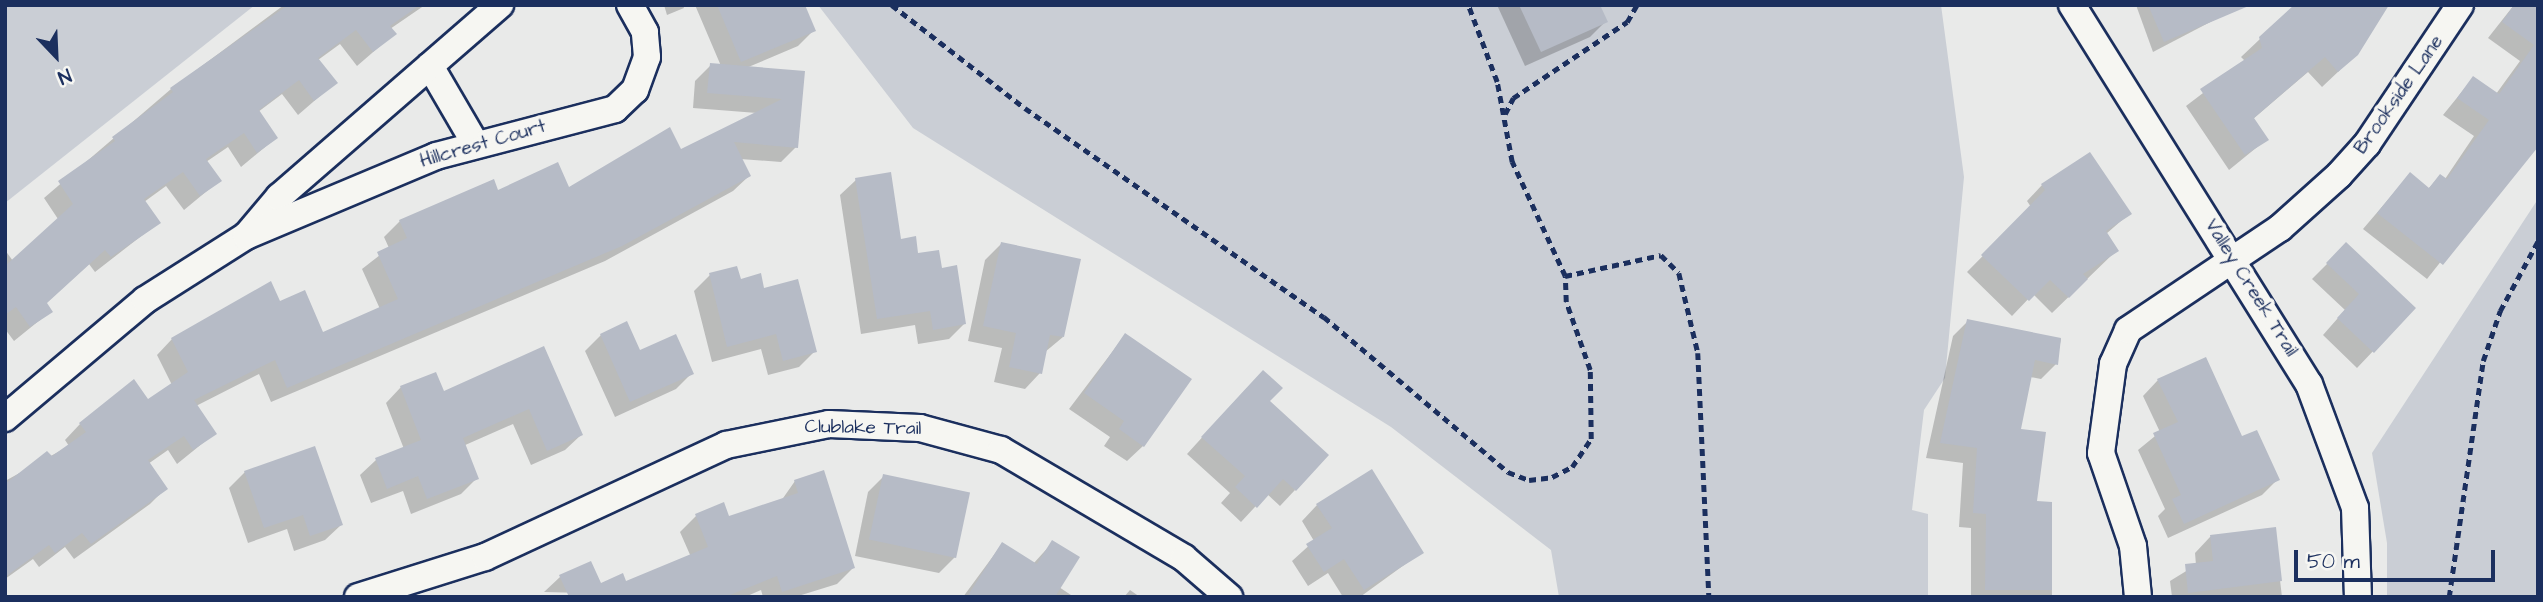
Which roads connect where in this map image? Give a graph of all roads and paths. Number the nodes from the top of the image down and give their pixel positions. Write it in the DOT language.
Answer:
graph roads {
  1 [pos="500,5"];
  2 [pos="630,5"];
  3 [pos="892,5"];
  4 [pos="1468,5"];
  5 [pos="1637,5"];
  6 [pos="2073,5"];
  7 [pos="2460,5"];
  8 [pos="430,66"];
  9 [pos="1505,115"];
  10 [pos="475,143"];
  11 [pos="246,236"];
  12 [pos="2538,241"];
  13 [pos="2234,258"];
  14 [pos="1565,276"];
  15 [pos="5,418"];
  16 [pos="359,597"];
  17 [pos="1228,597"];
  18 [pos="1709,597"];
  19 [pos="2138,597"];
  20 [pos="2358,597"];
  21 [pos="2449,597"];
  1 -- 8 [label="street, Hillcrest Court"];
  2 -- 10 [label="street, Hillcrest Court"];
  3 -- 14 [label="path"];
  4 -- 9 [label="path"];
  5 -- 9 [label="path"];
  6 -- 13 [label="street, Valley Creek Trail"];
  7 -- 13 [label="street, Brookside Lane"];
  8 -- 10 [label="street"];
  8 -- 11 [label="street, Hillcrest Court"];
  9 -- 14 [label="path"];
  10 -- 11 [label="street, Hillcrest Court"];
  11 -- 15 [label="street, Hillcrest Court"];
  12 -- 21 [label="path"];
  13 -- 19 [label="street, Brookside Lane"];
  13 -- 20 [label="street, Valley Creek Trail"];
  14 -- 18 [label="path"];
  16 -- 17 [label="street, Clublake Trail"];
}
